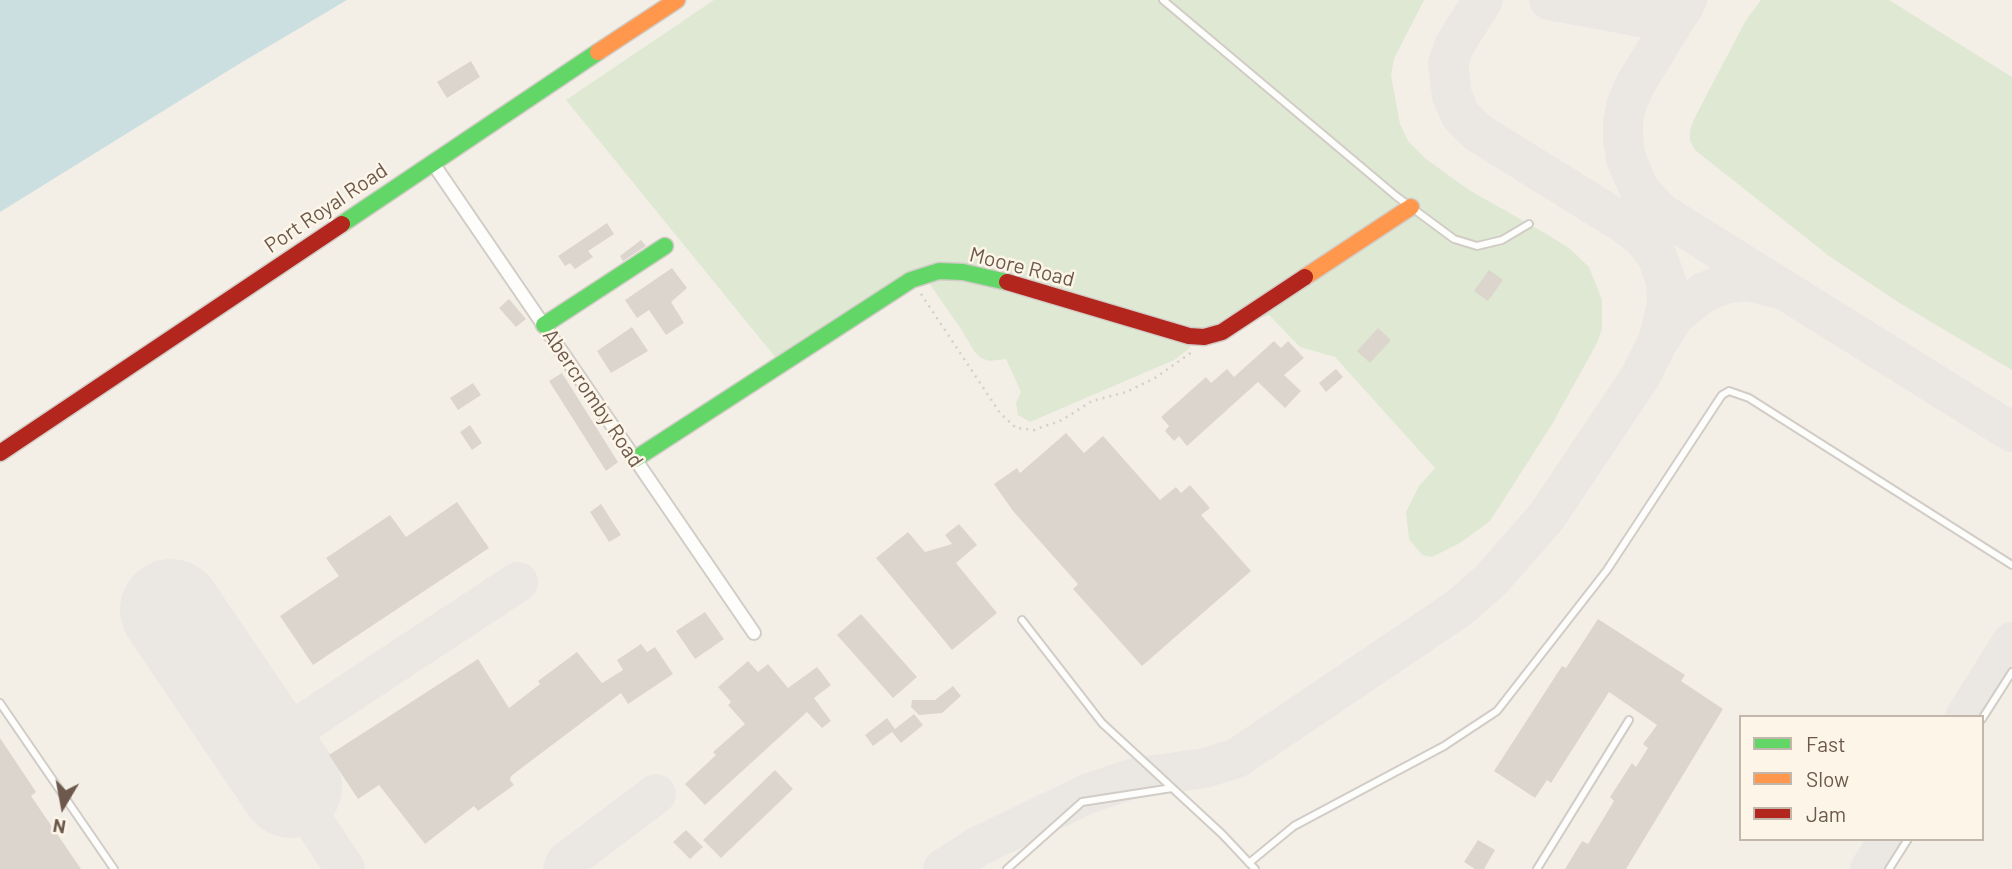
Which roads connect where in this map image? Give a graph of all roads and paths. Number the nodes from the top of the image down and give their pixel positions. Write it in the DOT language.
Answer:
graph roads {
  1 [pos="677,0"];
  2 [pos="1163,0"];
  3 [pos="432,162"];
  4 [pos="1411,207"];
  5 [pos="1529,224"];
  6 [pos="665,246"];
  7 [pos="911,280"];
  8 [pos="544,326"];
  9 [pos="1200,347"];
  10 [pos="0,453"];
  11 [pos="635,459"];
  12 [pos="2012,565"];
  13 [pos="1021,620"];
  14 [pos="754,633"];
  15 [pos="2012,672"];
  16 [pos="0,704"];
  17 [pos="1984,716"];
  18 [pos="1629,720"];
  19 [pos="1172,788"];
  20 [pos="1907,841"];
  21 [pos="1249,863"];
  22 [pos="114,869"];
  23 [pos="1007,869"];
  24 [pos="1255,869"];
  25 [pos="1537,869"];
  26 [pos="1889,869"];
  1 -- 3 [label="street, Port Royal Road"];
  2 -- 4 [label="lane"];
  3 -- 8 [label="street, Abercromby Road"];
  3 -- 10 [label="street, Port Royal Road"];
  4 -- 5 [label="lane"];
  4 -- 7 [label="street, Moore Road"];
  6 -- 8 [label="street"];
  7 -- 9 [label="path"];
  7 -- 11 [label="street, Moore Road"];
  8 -- 11 [label="street, Abercromby Road"];
  11 -- 14 [label="street, Abercromby Road"];
  12 -- 21 [label="lane"];
  13 -- 19 [label="lane"];
  15 -- 17 [label="lane"];
  16 -- 22 [label="lane"];
  18 -- 25 [label="lane"];
  19 -- 21 [label="lane"];
  19 -- 23 [label="lane"];
  20 -- 26 [label="lane"];
  21 -- 24 [label="lane"];
}
